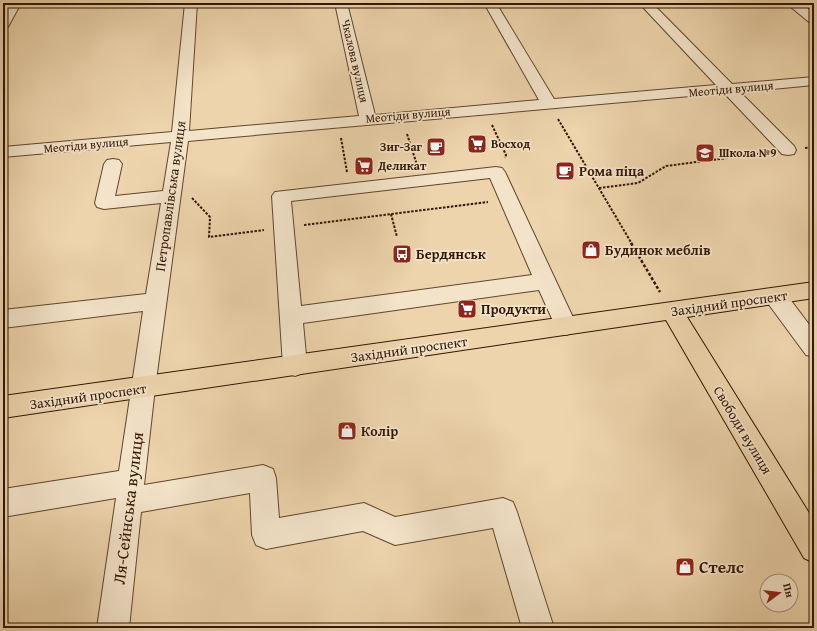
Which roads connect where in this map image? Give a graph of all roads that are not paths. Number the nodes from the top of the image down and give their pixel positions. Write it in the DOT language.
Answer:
graph roads {
  1 [pos="14,3"];
  2 [pos="191,3"];
  3 [pos="341,3"];
  4 [pos="490,3"];
  5 [pos="645,3"];
  6 [pos="792,3"];
  7 [pos="814,19"];
  8 [pos="3,24"];
  9 [pos="814,81"];
  10 [pos="730,89"];
  11 [pos="549,104"];
  12 [pos="368,119"];
  13 [pos="180,137"];
  14 [pos="788,150"];
  15 [pos="3,152"];
  16 [pos="113,164"];
  17 [pos="171,196"];
  18 [pos="546,281"];
  19 [pos="814,290"];
  20 [pos="776,296"];
  21 [pos="156,301"];
  22 [pos="672,311"];
  23 [pos="291,316"];
  24 [pos="3,319"];
  25 [pos="566,326"];
  26 [pos="814,348"];
  27 [pos="295,366"];
  28 [pos="143,388"];
  29 [pos="3,407"];
  30 [pos="130,491"];
  31 [pos="3,503"];
  32 [pos="814,548"];
  33 [pos="113,628"];
  34 [pos="538,628"];
  1 -- 8 [label="street"];
  2 -- 13 [label="street, Петропавлівська вулиця"];
  3 -- 12 [label="street, Чкалова вулиця"];
  4 -- 11 [label="street"];
  5 -- 10 [label="street"];
  6 -- 7 [label="street"];
  9 -- 10 [label="street, Меотіди вулиця"];
  10 -- 11 [label="street, Меотіди вулиця"];
  10 -- 14 [label="street"];
  11 -- 12 [label="street, Меотіди вулиця"];
  12 -- 13 [label="street, Меотіди вулиця"];
  13 -- 15 [label="street, Меотіди вулиця"];
  13 -- 17 [label="street, Петропавлівська вулиця"];
  16 -- 17 [label="street"];
  17 -- 21 [label="street, Петропавлівська вулиця"];
  18 -- 23 [label="street"];
  18 -- 23 [label="street"];
  18 -- 25 [label="street"];
  19 -- 20 [label="main road, Західний проспект"];
  20 -- 22 [label="main road, Західний проспект"];
  20 -- 26 [label="street"];
  21 -- 24 [label="street"];
  21 -- 28 [label="street, Петропавлівська вулиця"];
  22 -- 25 [label="main road, Західний проспект"];
  22 -- 32 [label="main road, Свободи вулиця"];
  23 -- 27 [label="street"];
  25 -- 27 [label="main road, Західний проспект"];
  27 -- 28 [label="main road, Західний проспект"];
  28 -- 29 [label="main road, Західний проспект"];
  28 -- 30 [label="street, Ля-Сейнська вулиця"];
  30 -- 31 [label="street"];
  30 -- 33 [label="street, Ля-Сейнська вулиця"];
  30 -- 34 [label="street"];
}
